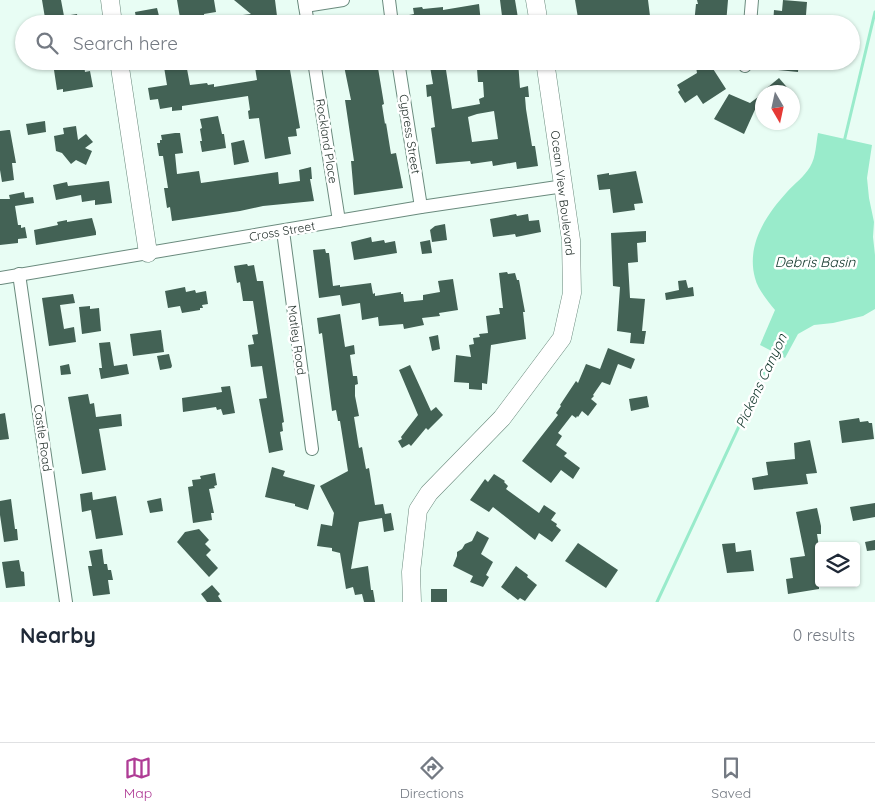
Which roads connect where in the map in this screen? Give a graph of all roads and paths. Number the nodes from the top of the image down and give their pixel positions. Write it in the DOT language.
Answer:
graph roads {
  1 [pos="110,0"];
  2 [pos="343,0"];
  3 [pos="389,0"];
  4 [pos="535,0"];
  5 [pos="752,0"];
  6 [pos="305,3"];
  7 [pos="112,15"];
  8 [pos="391,15"];
  9 [pos="538,15"];
  10 [pos="751,15"];
  11 [pos="120,70"];
  12 [pos="315,70"];
  13 [pos="399,70"];
  14 [pos="546,70"];
  15 [pos="564,186"];
  16 [pos="421,208"];
  17 [pos="339,221"];
  18 [pos="282,231"];
  19 [pos="148,253"];
  20 [pos="19,274"];
  21 [pos="0,278"];
  22 [pos="312,449"];
  23 [pos="66,602"];
  24 [pos="412,602"];
  1 -- 7 [label="street"];
  2 -- 6 [label="street"];
  3 -- 8 [label="street"];
  4 -- 9 [label="street"];
  5 -- 10 [label="street"];
  11 -- 19 [label="street"];
  12 -- 17 [label="street, Rockland Place"];
  13 -- 16 [label="street, Cypress Street"];
  14 -- 15 [label="street, Ocean View Boulevard"];
  15 -- 16 [label="street, Cross Street"];
  15 -- 24 [label="street, Ocean View Boulevard"];
  16 -- 17 [label="street, Cross Street"];
  17 -- 18 [label="street, Cross Street"];
  18 -- 19 [label="street, Cross Street"];
  18 -- 22 [label="street, Matley Road"];
  19 -- 20 [label="street, Cross Street"];
  20 -- 21 [label="street, Cross Street"];
  20 -- 23 [label="street, Castle Road"];
}
